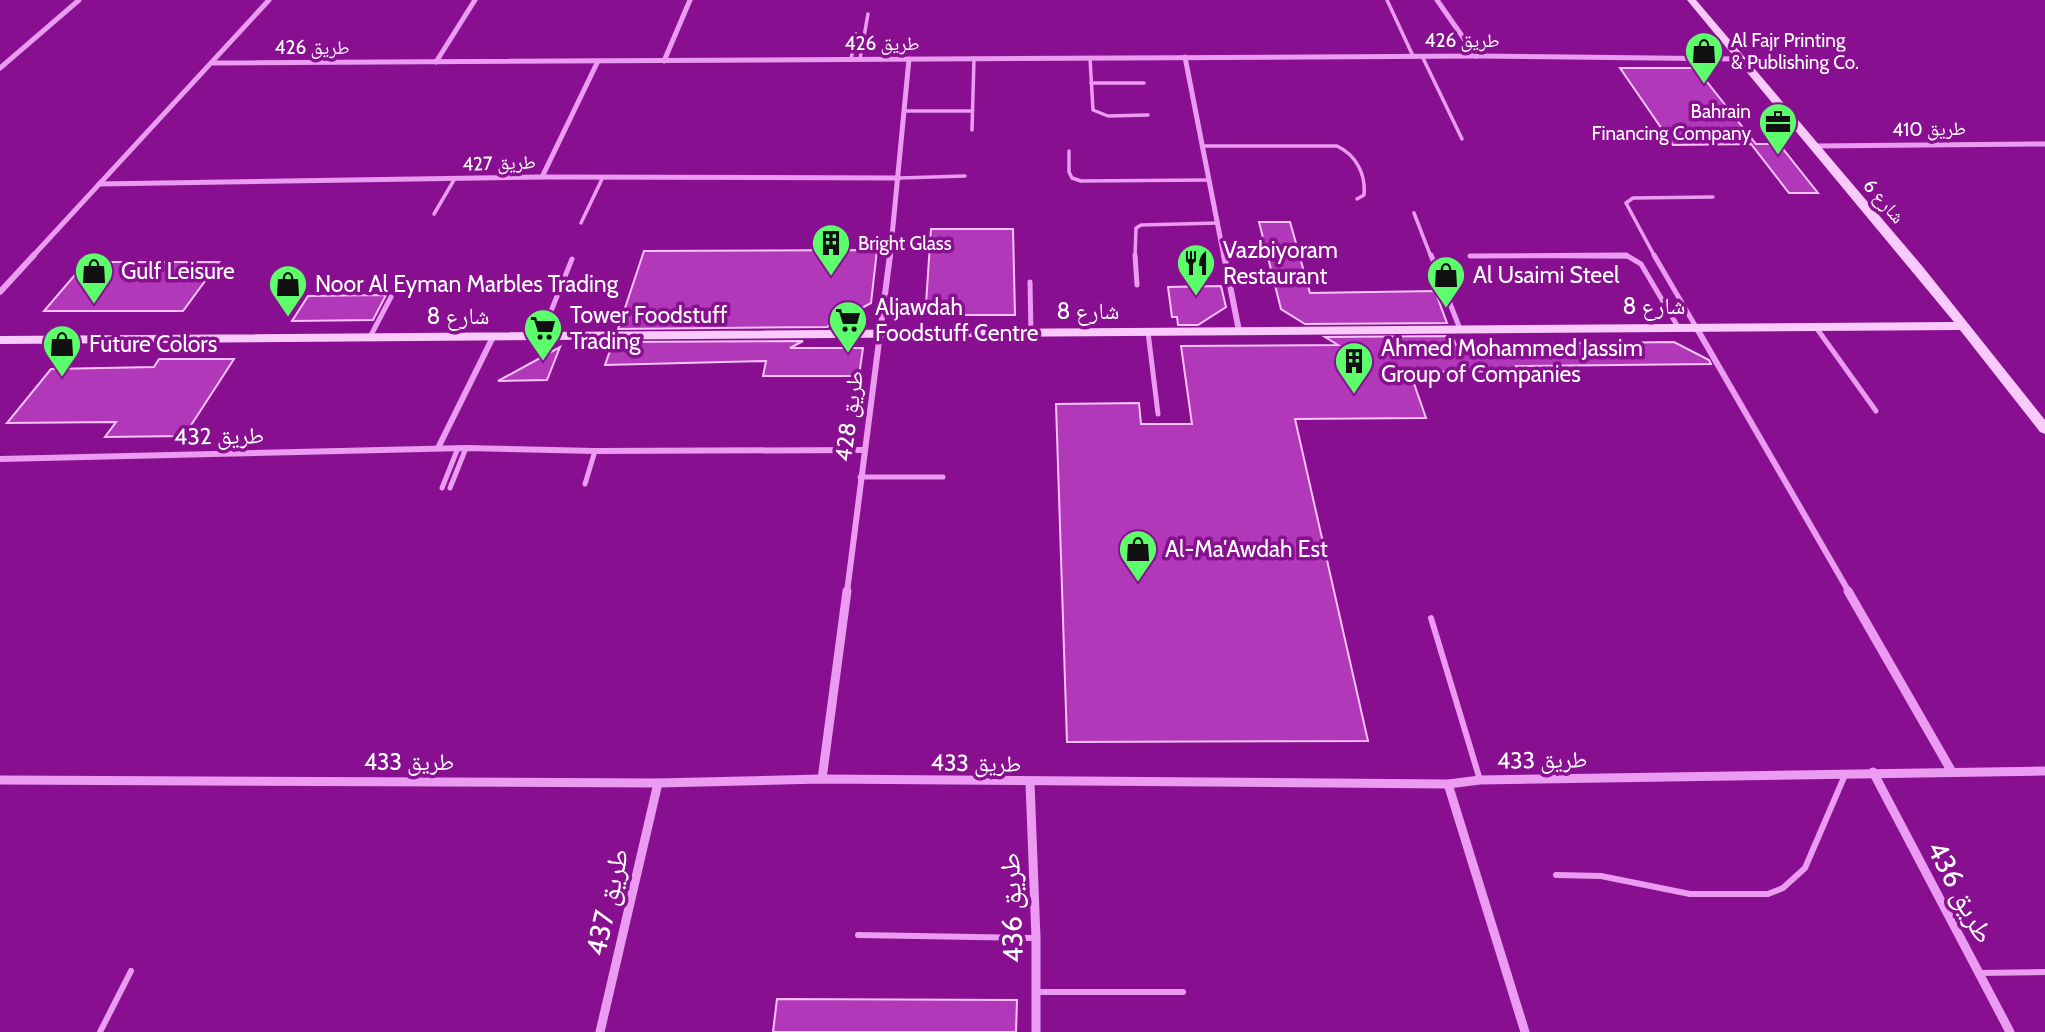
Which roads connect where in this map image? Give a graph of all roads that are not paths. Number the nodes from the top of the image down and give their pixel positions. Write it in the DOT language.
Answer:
graph roads {
  1 [pos="79,0"];
  2 [pos="269,0"];
  3 [pos="475,0"];
  4 [pos="690,0"];
  5 [pos="1387,0"];
  6 [pos="1437,0"];
  7 [pos="1691,0"];
  8 [pos="869,14"];
  9 [pos="856,34"];
  10 [pos="1476,55"];
  11 [pos="1413,56"];
  12 [pos="1422,56"];
  13 [pos="1185,57"];
  14 [pos="974,58"];
  15 [pos="1090,58"];
  16 [pos="851,59"];
  17 [pos="860,59"];
  18 [pos="909,59"];
  19 [pos="1740,59"];
  20 [pos="598,61"];
  21 [pos="664,61"];
  22 [pos="436,62"];
  23 [pos="213,63"];
  24 [pos="0,68"];
  25 [pos="1091,83"];
  26 [pos="1144,83"];
  27 [pos="904,111"];
  28 [pos="972,111"];
  29 [pos="1148,115"];
  30 [pos="972,130"];
  31 [pos="1462,139"];
  32 [pos="2045,144"];
  33 [pos="1202,146"];
  34 [pos="1814,146"];
  35 [pos="1069,151"];
  36 [pos="965,176"];
  37 [pos="542,177"];
  38 [pos="602,178"];
  39 [pos="899,178"];
  40 [pos="454,180"];
  41 [pos="1208,180"];
  42 [pos="99,184"];
  43 [pos="1713,197"];
  44 [pos="1357,199"];
  45 [pos="1414,213"];
  46 [pos="434,214"];
  47 [pos="581,223"];
  48 [pos="1218,223"];
  49 [pos="1470,256"];
  50 [pos="572,259"];
  51 [pos="1030,282"];
  52 [pos="1137,285"];
  53 [pos="0,292"];
  54 [pos="391,297"];
  55 [pos="1815,326"];
  56 [pos="1965,326"];
  57 [pos="1678,327"];
  58 [pos="1696,327"];
  59 [pos="1460,329"];
  60 [pos="1239,331"];
  61 [pos="1031,332"];
  62 [pos="1148,332"];
  63 [pos="881,334"];
  64 [pos="541,336"];
  65 [pos="370,337"];
  66 [pos="493,337"];
  67 [pos="0,340"];
  68 [pos="1876,411"];
  69 [pos="1158,414"];
  70 [pos="2045,429"];
  71 [pos="438,448"];
  72 [pos="462,448"];
  73 [pos="863,450"];
  74 [pos="595,452"];
  75 [pos="0,459"];
  76 [pos="860,477"];
  77 [pos="943,477"];
  78 [pos="585,484"];
  79 [pos="442,488"];
  80 [pos="450,488"];
  81 [pos="1431,618"];
  82 [pos="2045,771"];
  83 [pos="1873,772"];
  84 [pos="1951,772"];
  85 [pos="1846,773"];
  86 [pos="822,779"];
  87 [pos="0,780"];
  88 [pos="1480,780"];
  89 [pos="658,783"];
  90 [pos="1030,783"];
  91 [pos="1448,784"];
  92 [pos="1556,876"];
  93 [pos="858,935"];
  94 [pos="1036,938"];
  95 [pos="131,971"];
  96 [pos="2045,972"];
  97 [pos="1978,973"];
  98 [pos="1036,992"];
  99 [pos="1183,992"];
  100 [pos="100,1032"];
  101 [pos="600,1032"];
  102 [pos="1036,1032"];
  103 [pos="1525,1032"];
  104 [pos="2010,1032"];
  1 -- 24 [label="street"];
  2 -- 23 [label="street"];
  3 -- 22 [label="street"];
  4 -- 21 [label="street"];
  5 -- 11 [label="lane"];
  6 -- 10 [label="street"];
  7 -- 19 [label="street, شارع 6"];
  8 -- 17 [label="lane"];
  9 -- 16 [label="lane"];
  10 -- 12 [label="street, طريق 426"];
  10 -- 19 [label="street, طريق 426"];
  11 -- 12 [label="street, طريق 426"];
  11 -- 13 [label="street, طريق 426"];
  12 -- 31 [label="lane"];
  13 -- 15 [label="street, طريق 426"];
  13 -- 33 [label="street"];
  14 -- 15 [label="street, طريق 426"];
  14 -- 18 [label="street, طريق 426"];
  14 -- 28 [label="lane"];
  15 -- 25 [label="lane"];
  16 -- 17 [label="street, طريق 426"];
  16 -- 21 [label="street, طريق 426"];
  17 -- 18 [label="street, طريق 426"];
  18 -- 27 [label="street, طريق 428"];
  19 -- 34 [label="street, شارع 6"];
  20 -- 21 [label="street, طريق 426"];
  20 -- 22 [label="street, طريق 426"];
  20 -- 37 [label="street"];
  22 -- 23 [label="street, طريق 426"];
  23 -- 42 [label="street"];
  25 -- 26 [label="lane"];
  25 -- 29 [label="lane"];
  27 -- 28 [label="lane"];
  27 -- 39 [label="street, طريق 428"];
  28 -- 30 [label="lane"];
  32 -- 34 [label="street, طريق 410"];
  33 -- 41 [label="street"];
  33 -- 44 [label="lane"];
  34 -- 56 [label="street, شارع 6"];
  35 -- 41 [label="lane"];
  36 -- 39 [label="lane"];
  37 -- 38 [label="street, طريق 427"];
  37 -- 40 [label="street, طريق 427"];
  38 -- 39 [label="street, طريق 427"];
  38 -- 47 [label="lane"];
  39 -- 63 [label="street, طريق 428"];
  40 -- 42 [label="street, طريق 427"];
  40 -- 46 [label="lane"];
  41 -- 48 [label="street"];
  42 -- 53 [label="street"];
  43 -- 58 [label="lane"];
  45 -- 59 [label="lane"];
  48 -- 52 [label="lane"];
  48 -- 60 [label="street"];
  49 -- 57 [label="lane"];
  50 -- 64 [label="lane"];
  51 -- 61 [label="lane"];
  54 -- 65 [label="lane"];
  55 -- 56 [label="street, شارع 8"];
  55 -- 58 [label="street, شارع 8"];
  55 -- 68 [label="lane"];
  56 -- 70 [label="street, شارع 6"];
  57 -- 58 [label="street, شارع 8"];
  57 -- 59 [label="street, شارع 8"];
  58 -- 84 [label="street"];
  59 -- 60 [label="street, شارع 8"];
  60 -- 62 [label="street, شارع 8"];
  61 -- 62 [label="street, شارع 8"];
  61 -- 63 [label="street, شارع 8"];
  62 -- 69 [label="lane"];
  63 -- 64 [label="street, شارع 8"];
  63 -- 73 [label="street, طريق 428"];
  64 -- 66 [label="street, شارع 8"];
  65 -- 66 [label="street, شارع 8"];
  65 -- 67 [label="street, شارع 8"];
  66 -- 71 [label="street"];
  71 -- 72 [label="street, طريق 432"];
  71 -- 75 [label="street, طريق 432"];
  72 -- 74 [label="street, طريق 432"];
  72 -- 79 [label="lane"];
  72 -- 80 [label="lane"];
  73 -- 74 [label="street, طريق 432"];
  73 -- 76 [label="street, طريق 428"];
  74 -- 78 [label="lane"];
  76 -- 77 [label="lane"];
  76 -- 86 [label="street, طريق 428"];
  81 -- 88 [label="lane"];
  82 -- 84 [label="street, طريق 433"];
  83 -- 84 [label="street, طريق 433"];
  83 -- 85 [label="street, طريق 433"];
  83 -- 97 [label="street, طريق 436"];
  85 -- 88 [label="street, طريق 433"];
  85 -- 92 [label="lane"];
  86 -- 89 [label="street, طريق 433"];
  86 -- 90 [label="street, طريق 433"];
  87 -- 89 [label="street, طريق 433"];
  88 -- 91 [label="street, طريق 433"];
  89 -- 101 [label="street, طريق 437"];
  90 -- 91 [label="street, طريق 433"];
  90 -- 94 [label="street, طريق 436"];
  91 -- 103 [label="street"];
  93 -- 94 [label="lane"];
  94 -- 98 [label="street, طريق 436"];
  95 -- 100 [label="lane"];
  96 -- 97 [label="lane"];
  97 -- 104 [label="street, طريق 436"];
  98 -- 99 [label="lane"];
  98 -- 102 [label="street, طريق 436"];
}
